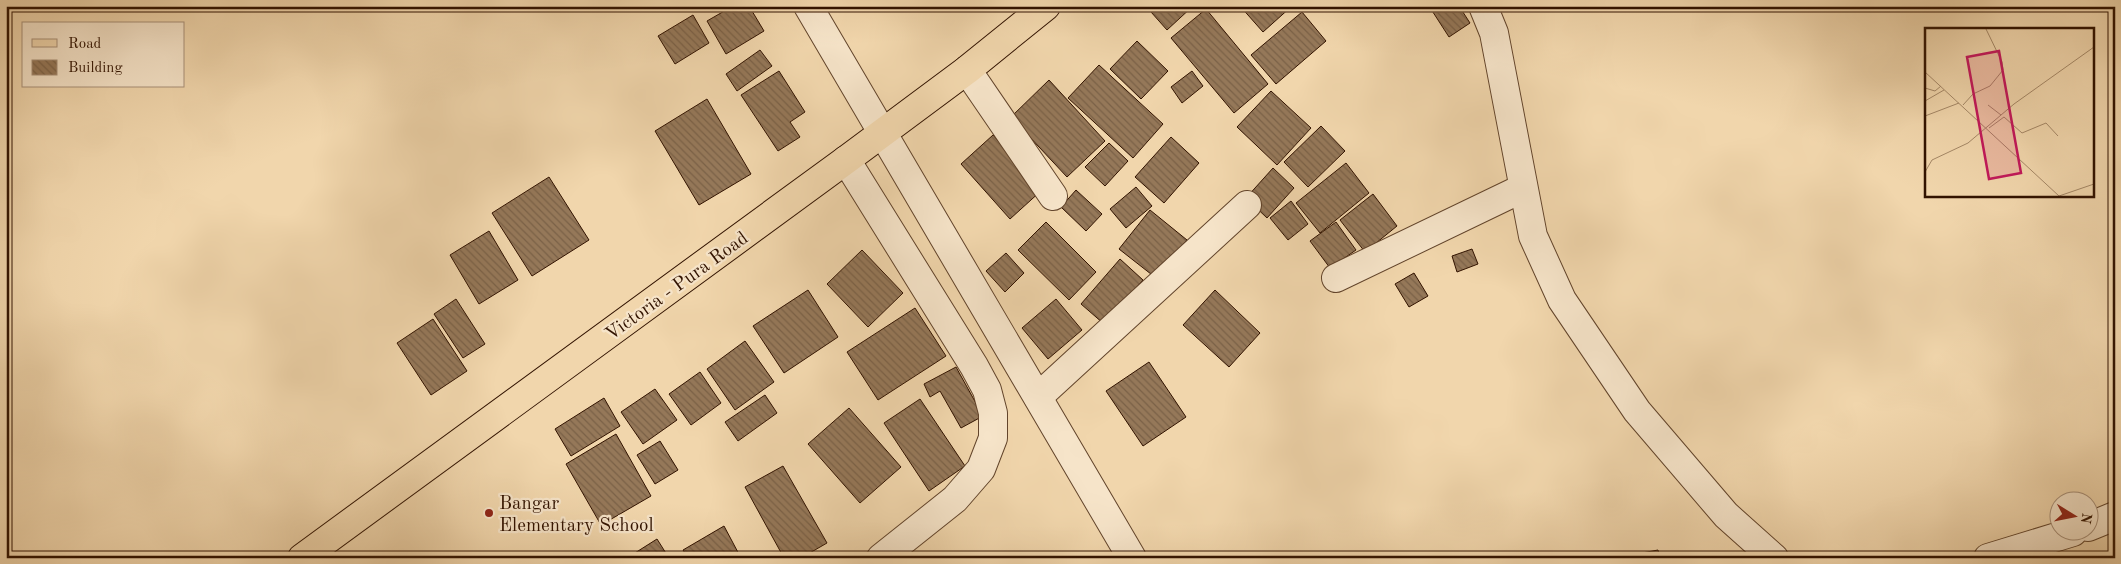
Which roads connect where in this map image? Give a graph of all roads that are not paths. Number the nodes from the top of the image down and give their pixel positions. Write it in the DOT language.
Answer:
graph roads {
  1 [pos="808,6"];
  2 [pos="1046,6"];
  3 [pos="1483,6"];
  4 [pos="967,70"];
  5 [pos="883,132"];
  6 [pos="846,160"];
  7 [pos="1523,188"];
  8 [pos="1053,196"];
  9 [pos="1246,205"];
  10 [pos="1336,278"];
  11 [pos="1038,398"];
  12 [pos="2115,516"];
  13 [pos="2098,523"];
  14 [pos="2048,540"];
  15 [pos="302,558"];
  16 [pos="881,558"];
  17 [pos="1132,558"];
  18 [pos="1774,558"];
  19 [pos="1988,558"];
  1 -- 5 [label="street"];
  2 -- 4 [label="main road, Victoria - Pura Road"];
  3 -- 7 [label="street"];
  4 -- 5 [label="main road, Victoria - Pura Road"];
  4 -- 8 [label="street"];
  5 -- 6 [label="main road, Victoria - Pura Road"];
  5 -- 11 [label="street"];
  6 -- 15 [label="main road, Victoria - Pura Road"];
  6 -- 16 [label="street"];
  7 -- 10 [label="street"];
  7 -- 18 [label="street"];
  9 -- 11 [label="street"];
  11 -- 17 [label="street"];
  12 -- 13 [label="street"];
  14 -- 19 [label="street"];
}
